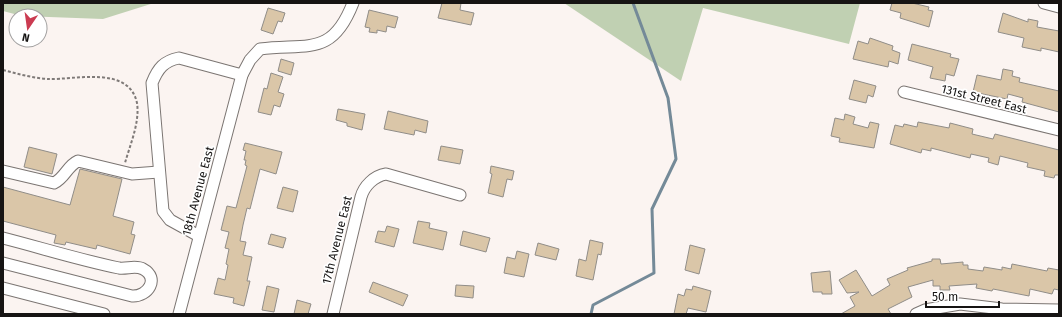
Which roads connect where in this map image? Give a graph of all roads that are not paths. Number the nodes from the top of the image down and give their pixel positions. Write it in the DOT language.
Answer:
graph roads {
  1 [pos="353,3"];
  2 [pos="1044,3"];
  3 [pos="1059,7"];
  4 [pos="242,75"];
  5 [pos="904,92"];
  6 [pos="1059,130"];
  7 [pos="3,171"];
  8 [pos="159,172"];
  9 [pos="460,195"];
  10 [pos="199,236"];
  11 [pos="3,238"];
  12 [pos="3,263"];
  13 [pos="3,288"];
  14 [pos="1059,310"];
  15 [pos="104,314"];
  16 [pos="179,314"];
  17 [pos="333,314"];
  18 [pos="916,314"];
  1 -- 4 [label="street, 18th Avenue East"];
  2 -- 3 [label="street"];
  4 -- 8 [label="street"];
  4 -- 10 [label="street, 18th Avenue East"];
  5 -- 6 [label="street, 131st Street East"];
  7 -- 8 [label="street"];
  8 -- 10 [label="street"];
  9 -- 17 [label="street, 17th Avenue East"];
  10 -- 16 [label="street, 18th Avenue East"];
  11 -- 12 [label="street"];
  13 -- 15 [label="street"];
  14 -- 18 [label="street"];
}
